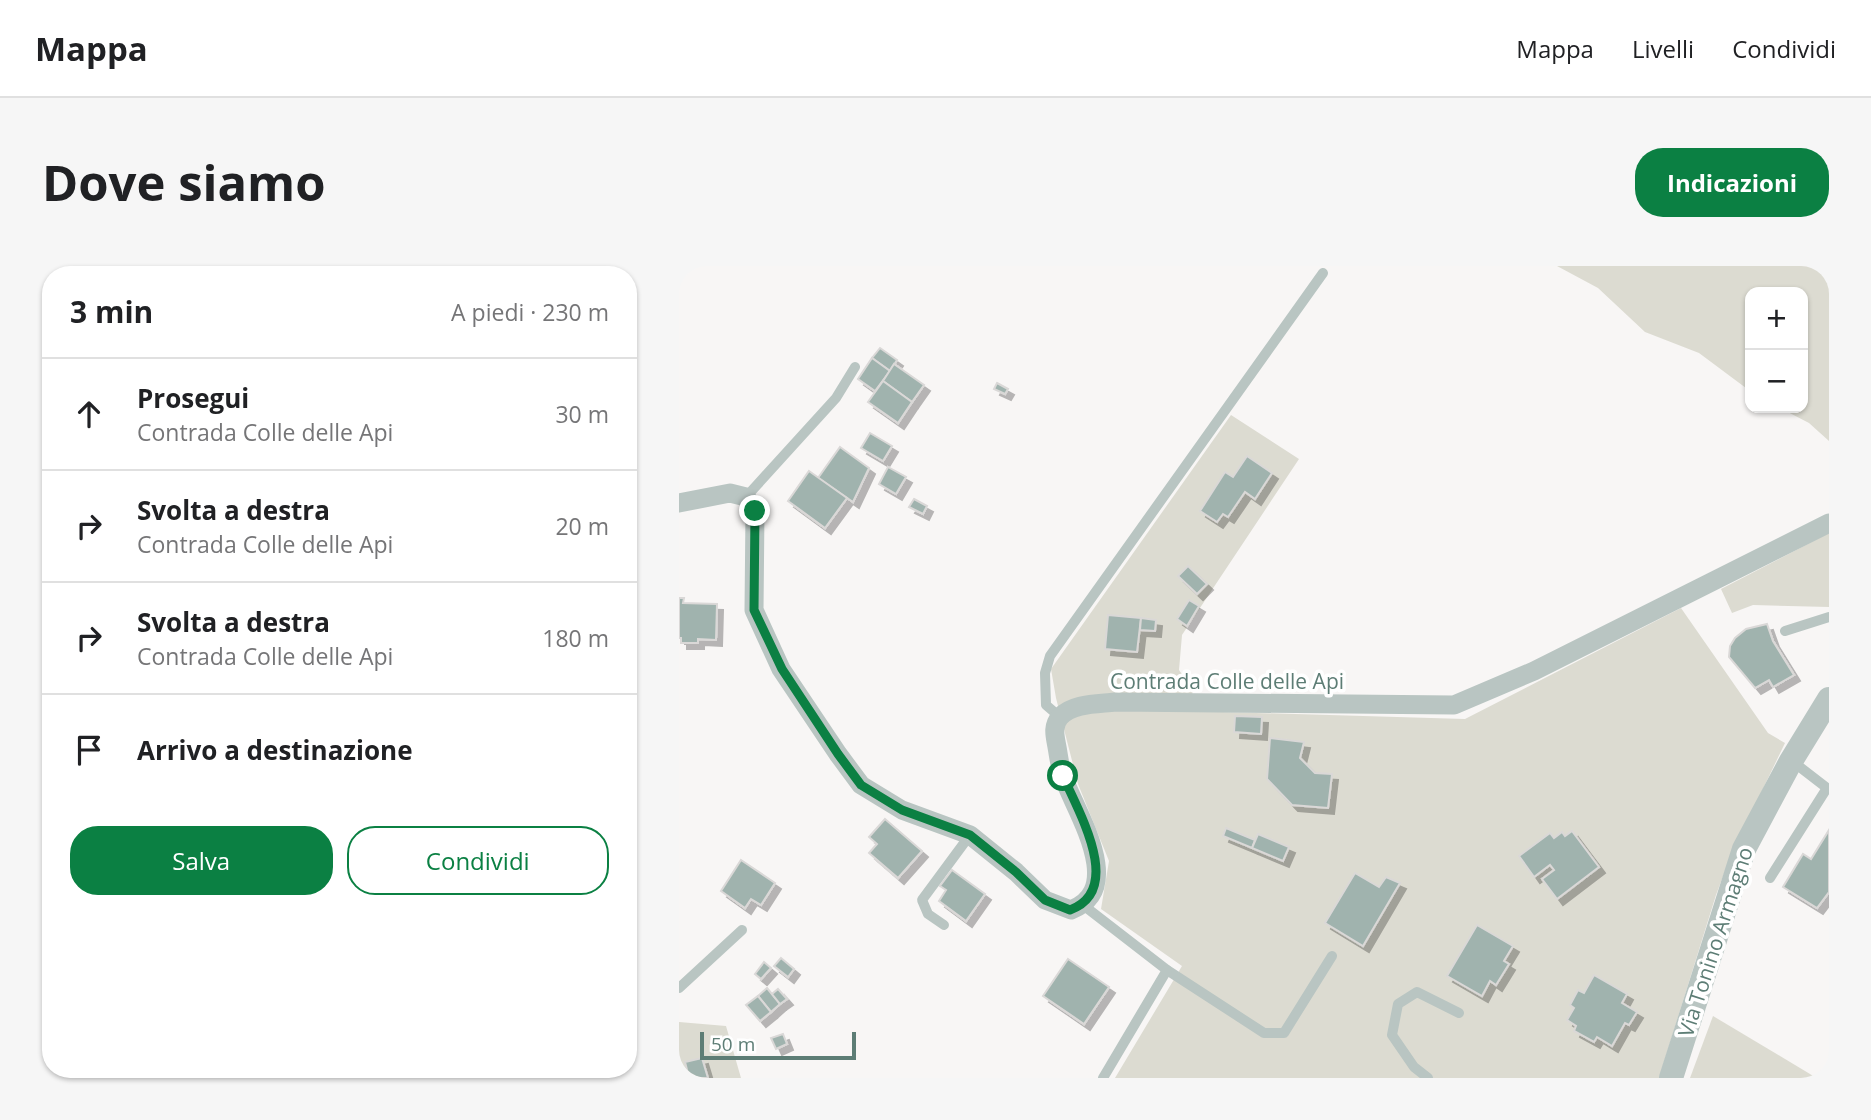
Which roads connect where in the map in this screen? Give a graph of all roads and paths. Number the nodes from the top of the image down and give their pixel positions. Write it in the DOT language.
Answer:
graph roads {
  1 [pos="1323,273"];
  2 [pos="855,367"];
  3 [pos="746,498"];
  4 [pos="679,503"];
  5 [pos="1829,523"];
  6 [pos="1829,617"];
  7 [pos="1785,631"];
  8 [pos="1829,699"];
  9 [pos="1060,717"];
  10 [pos="1791,761"];
  11 [pos="970,835"];
  12 [pos="1770,877"];
  13 [pos="1083,905"];
  14 [pos="944,925"];
  15 [pos="742,930"];
  16 [pos="1332,956"];
  17 [pos="1167,970"];
  18 [pos="679,988"];
  19 [pos="1459,1013"];
  20 [pos="1103,1078"];
  21 [pos="1428,1078"];
  22 [pos="1671,1078"];
  1 -- 9 [label="lane"];
  2 -- 3 [label="lane"];
  3 -- 4 [label="street"];
  3 -- 11 [label="street"];
  5 -- 9 [label="street, Contrada Colle delle Api"];
  6 -- 7 [label="lane"];
  8 -- 10 [label="street, Via Tonino Armagno"];
  9 -- 13 [label="street"];
  10 -- 12 [label="lane"];
  10 -- 22 [label="street, Via Tonino Armagno"];
  11 -- 13 [label="street"];
  11 -- 14 [label="lane"];
  13 -- 17 [label="lane"];
  15 -- 18 [label="lane"];
  16 -- 17 [label="lane"];
  17 -- 20 [label="lane"];
  19 -- 21 [label="lane"];
}
